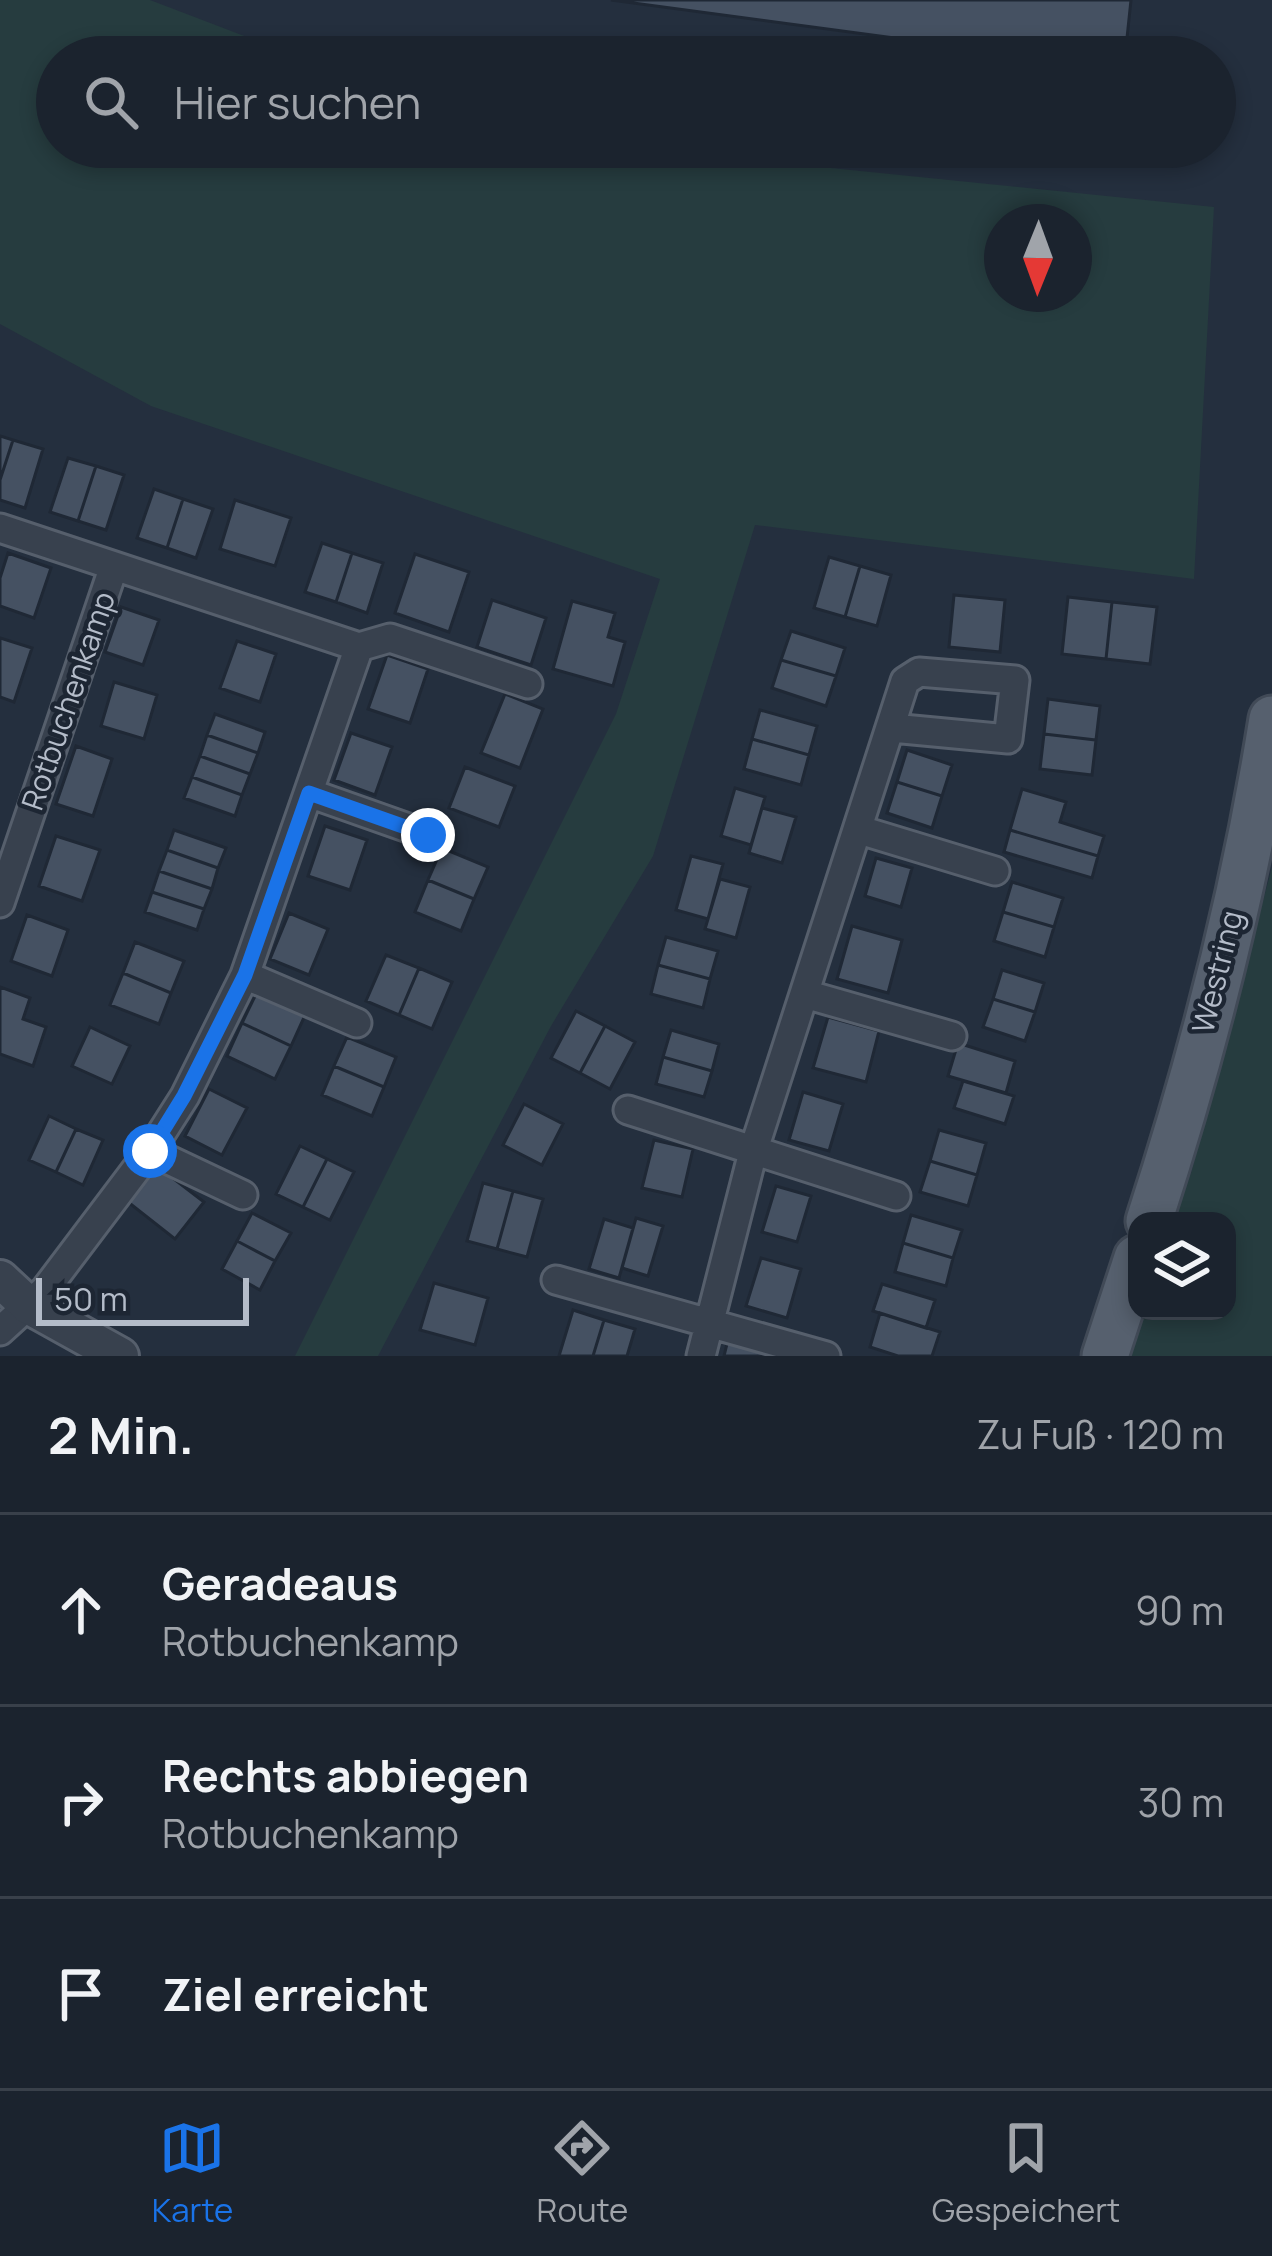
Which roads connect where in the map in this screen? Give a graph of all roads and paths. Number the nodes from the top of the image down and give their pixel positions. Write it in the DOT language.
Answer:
graph roads {
  1 [pos="0,528"];
  2 [pos="114,566"];
  3 [pos="359,647"];
  4 [pos="528,684"];
  5 [pos="1272,719"];
  6 [pos="892,728"];
  7 [pos="309,793"];
  8 [pos="860,830"];
  9 [pos="428,835"];
  10 [pos="995,871"];
  11 [pos="0,903"];
  12 [pos="245,975"];
  13 [pos="806,994"];
  14 [pos="357,1024"];
  15 [pos="952,1036"];
  16 [pos="628,1110"];
  17 [pos="150,1151"];
  18 [pos="753,1152"];
  19 [pos="243,1195"];
  20 [pos="896,1196"];
  21 [pos="1152,1212"];
  22 [pos="0,1280"];
  23 [pos="556,1280"];
  24 [pos="1128,1286"];
  25 [pos="28,1304"];
  26 [pos="710,1322"];
  27 [pos="0,1331"];
  28 [pos="119,1356"];
  29 [pos="701,1356"];
  30 [pos="826,1356"];
  31 [pos="1106,1356"];
  1 -- 2 [label="street, Rotbuchenkamp"];
  2 -- 3 [label="street, Rotbuchenkamp"];
  2 -- 11 [label="street, Rotbuchenkamp"];
  3 -- 4 [label="street, Rotbuchenkamp"];
  3 -- 7 [label="street"];
  5 -- 21 [label="main road, Westring"];
  6 -- 8 [label="street"];
  7 -- 9 [label="street"];
  7 -- 12 [label="street"];
  8 -- 10 [label="street"];
  8 -- 13 [label="street"];
  12 -- 14 [label="street"];
  12 -- 17 [label="street"];
  13 -- 15 [label="street"];
  13 -- 18 [label="street"];
  16 -- 18 [label="street"];
  17 -- 19 [label="street"];
  17 -- 25 [label="street"];
  18 -- 20 [label="street"];
  18 -- 26 [label="street"];
  22 -- 25 [label="street"];
  23 -- 26 [label="street"];
  24 -- 31 [label="main road"];
  25 -- 27 [label="street"];
  25 -- 28 [label="street"];
  26 -- 29 [label="street"];
  26 -- 30 [label="street"];
}
